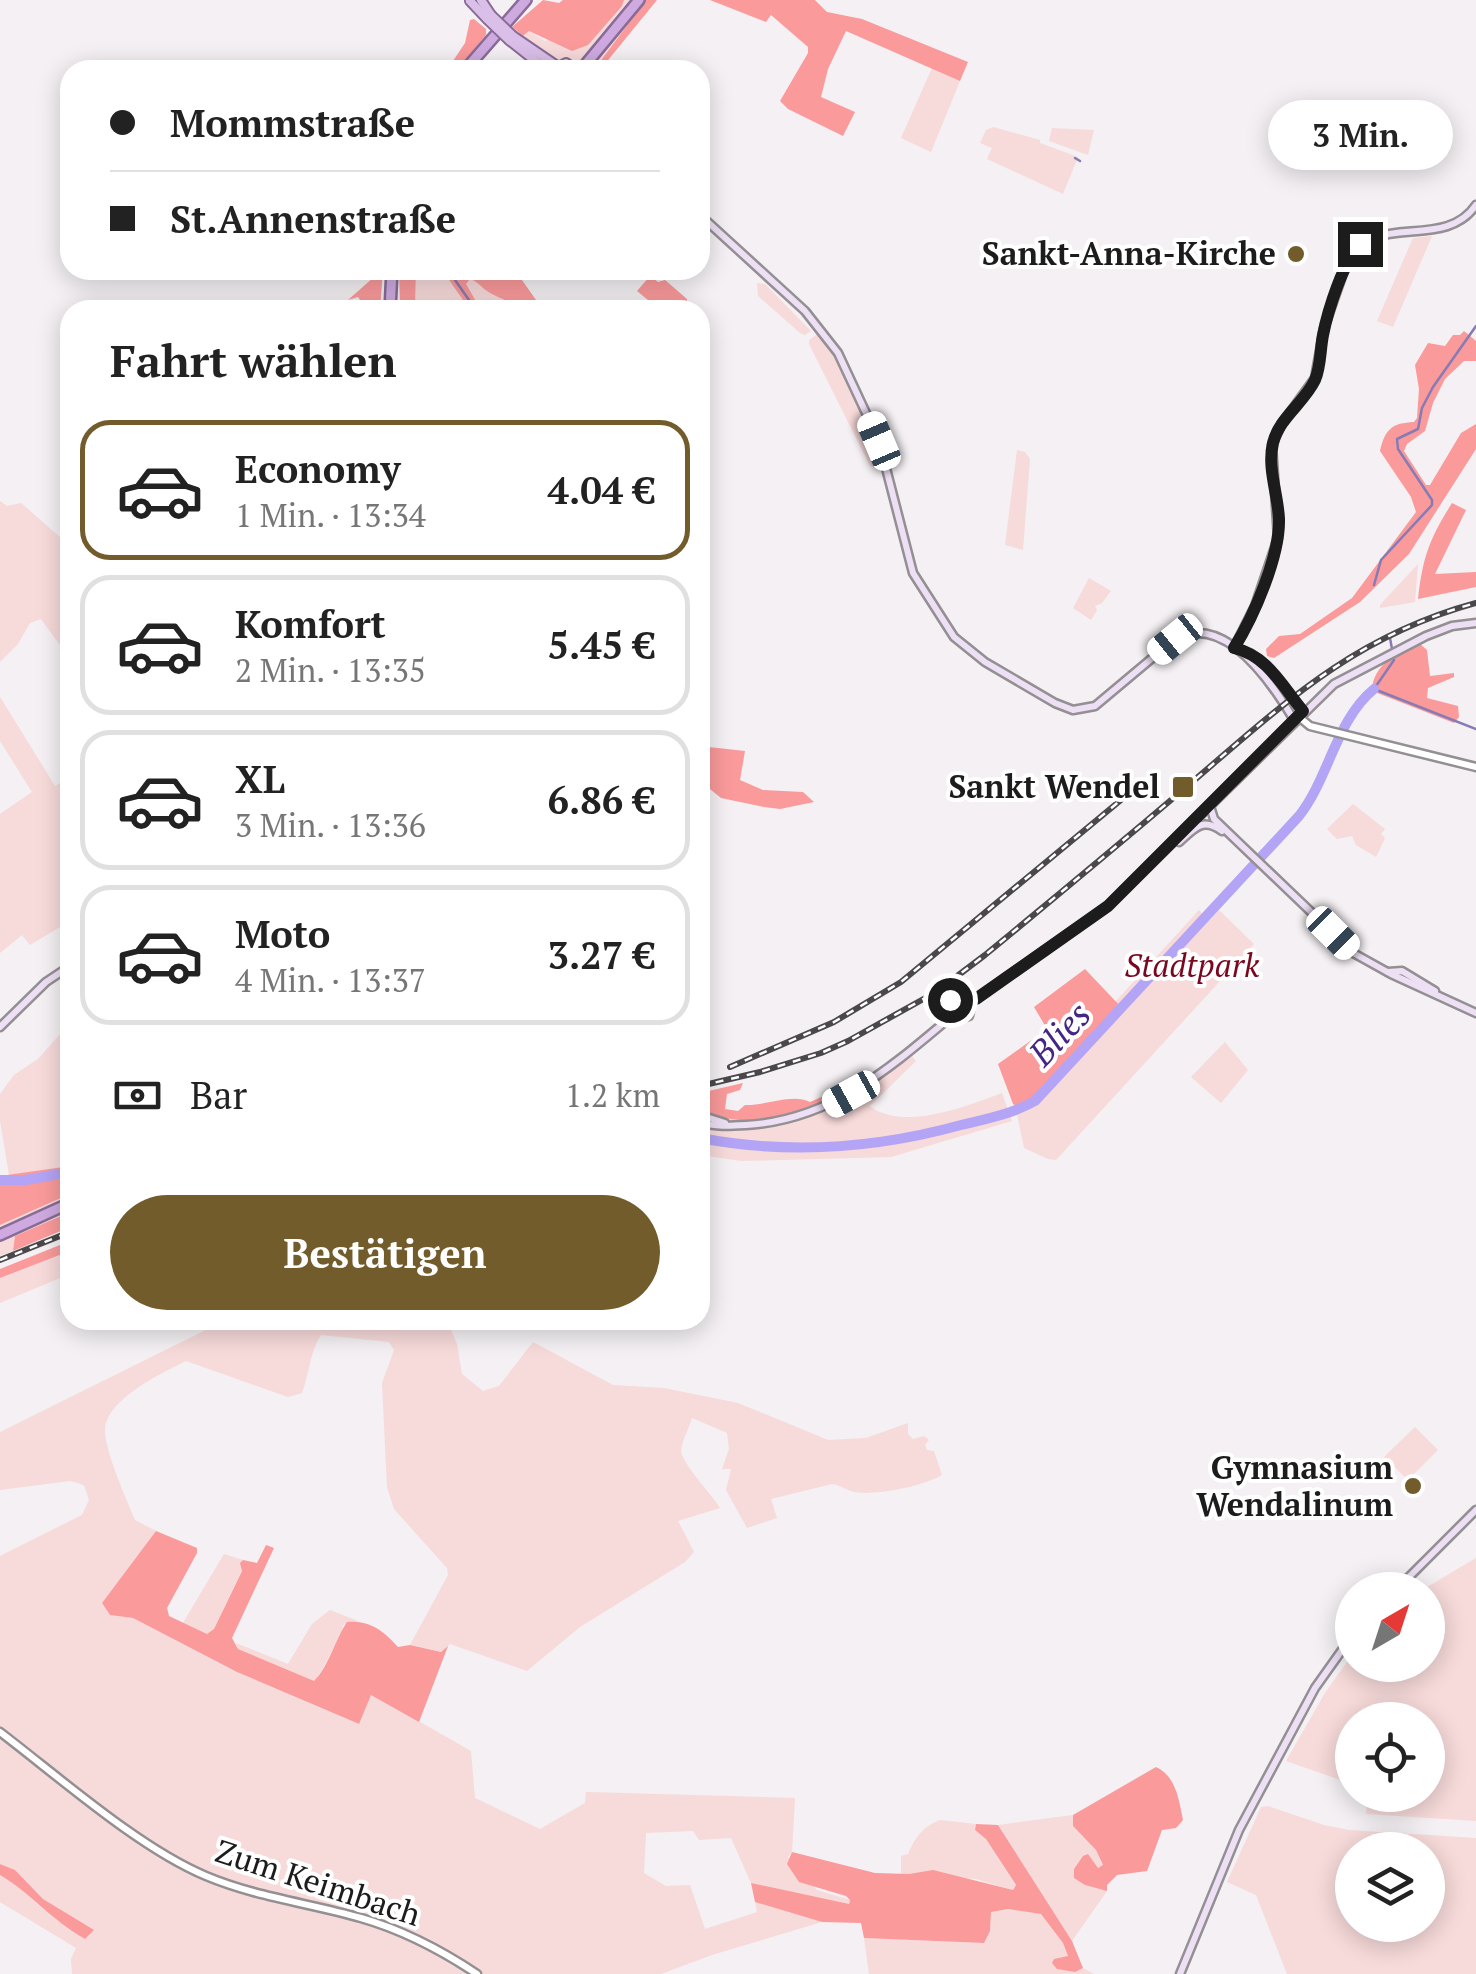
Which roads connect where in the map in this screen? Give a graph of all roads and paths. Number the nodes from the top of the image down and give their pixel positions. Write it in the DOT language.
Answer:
graph roads {
  1 [pos="473,0"];
  2 [pos="526,0"];
  3 [pos="639,0"];
  4 [pos="475,60"];
  5 [pos="540,60"];
  6 [pos="593,60"];
  7 [pos="1476,205"];
  8 [pos="710,224"];
  9 [pos="1476,623"];
  10 [pos="1234,648"];
  11 [pos="1298,716"];
  12 [pos="1476,767"];
  13 [pos="1210,805"];
  14 [pos="1240,842"];
  15 [pos="1158,858"];
  16 [pos="60,973"];
  17 [pos="972,1001"];
  18 [pos="1476,1013"];
  19 [pos="954,1015"];
  20 [pos="0,1027"];
  21 [pos="710,1120"];
  22 [pos="60,1208"];
  23 [pos="0,1235"];
  24 [pos="1476,1510"];
  25 [pos="1414,1572"];
  26 [pos="1335,1660"];
  27 [pos="0,1732"];
  28 [pos="478,1974"];
  29 [pos="1180,1974"];
  1 -- 5 [label="main road, bridge"];
  2 -- 4 [label="highway"];
  3 -- 6 [label="highway"];
  7 -- 10 [label="main road"];
  8 -- 10 [label="main road"];
  9 -- 11 [label="main road"];
  10 -- 11 [label="main road"];
  10 -- 11 [label="main road"];
  11 -- 12 [label="street"];
  11 -- 13 [label="main road"];
  13 -- 14 [label="main road"];
  13 -- 15 [label="main road"];
  14 -- 15 [label="main road"];
  14 -- 18 [label="main road"];
  15 -- 17 [label="main road"];
  16 -- 20 [label="main road"];
  17 -- 19 [label="main road"];
  17 -- 19 [label="main road"];
  19 -- 21 [label="main road"];
  22 -- 23 [label="highway"];
  24 -- 25 [label="main road"];
  26 -- 29 [label="main road"];
  27 -- 28 [label="street, Zum Keimbach"];
}
